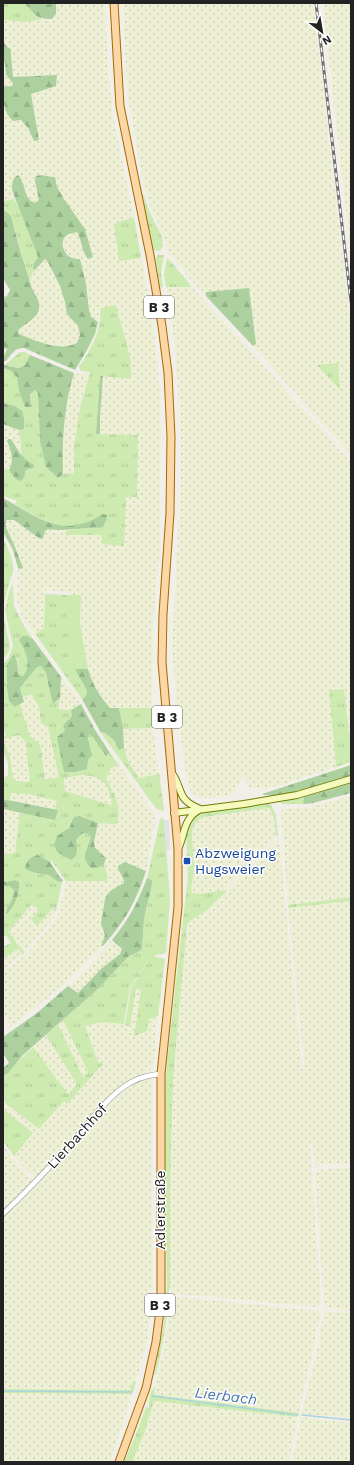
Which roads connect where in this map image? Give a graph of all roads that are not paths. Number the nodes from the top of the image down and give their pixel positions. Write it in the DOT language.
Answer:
graph roads {
  1 [pos="114,3"];
  2 [pos="172,772"];
  3 [pos="351,779"];
  4 [pos="202,809"];
  5 [pos="174,813"];
  6 [pos="178,849"];
  7 [pos="161,1074"];
  8 [pos="3,1214"];
  9 [pos="119,1462"];
  1 -- 2 [label="main road, B 3"];
  2 -- 4 [label="street"];
  2 -- 5 [label="main road, B 3"];
  3 -- 4 [label="street"];
  4 -- 5 [label="street"];
  4 -- 6 [label="street"];
  5 -- 6 [label="main road, B 3"];
  6 -- 7 [label="main road, Adlerstraße / B 3"];
  7 -- 8 [label="street, Lierbachhof"];
  7 -- 9 [label="main road, Adlerstraße / B 3"];
}
